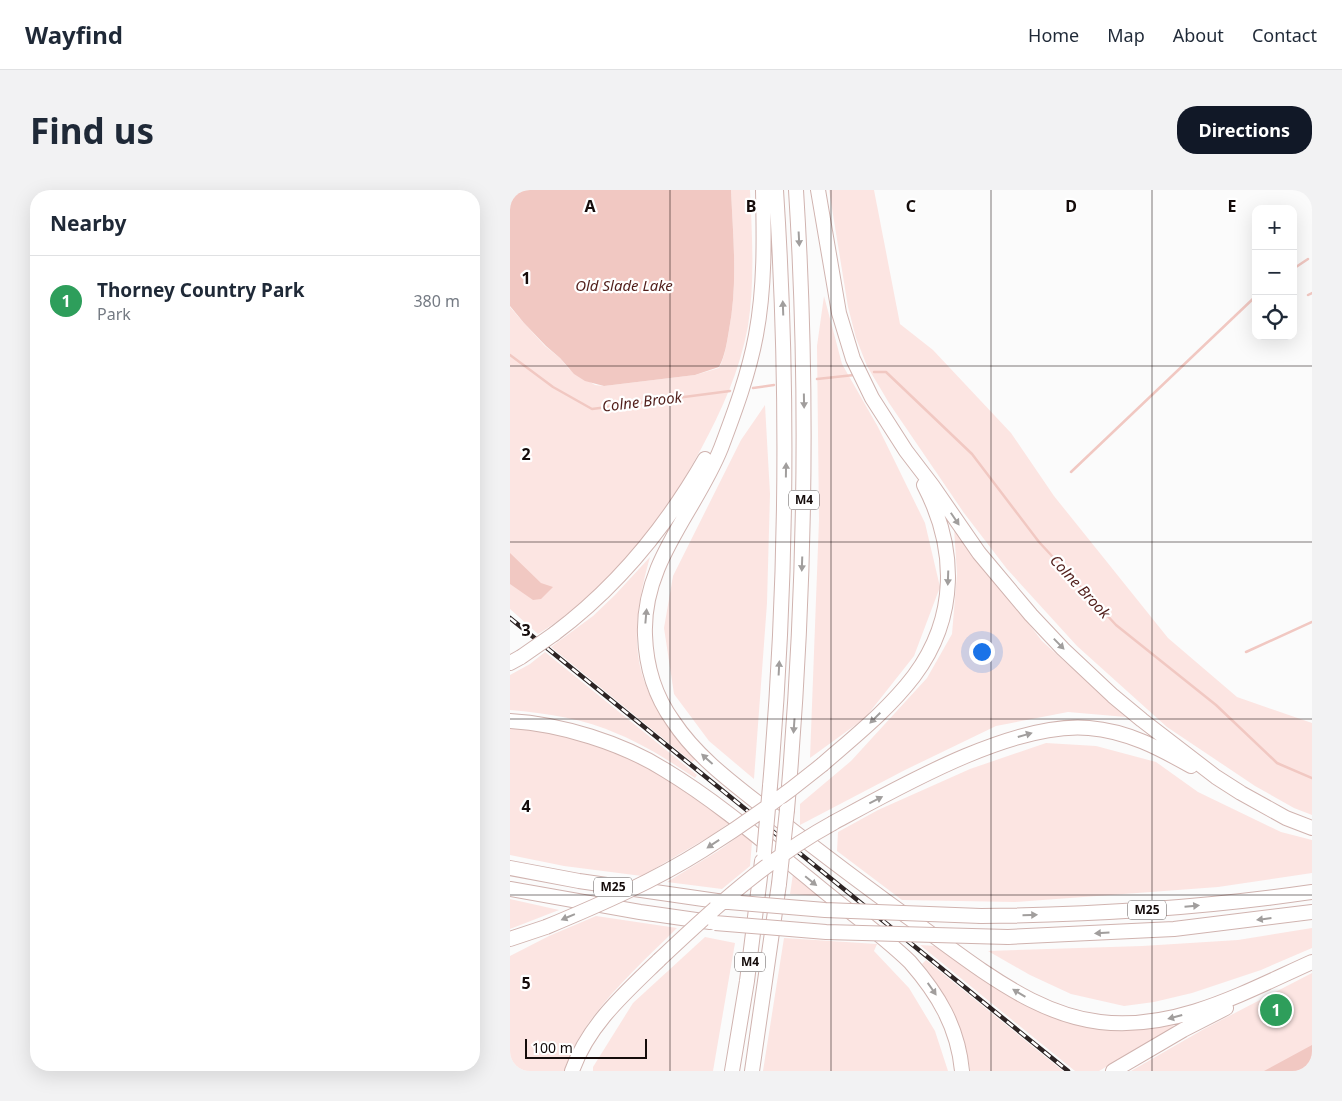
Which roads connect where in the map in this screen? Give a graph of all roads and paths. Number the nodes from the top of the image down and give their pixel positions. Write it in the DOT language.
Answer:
graph roads {
  1 [pos="763,190"];
  2 [pos="776,190"];
  3 [pos="796,190"];
  4 [pos="818,190"];
  5 [pos="729,425"];
  6 [pos="906,451"];
  7 [pos="516,660"];
  8 [pos="510,721"];
  9 [pos="1216,776"];
  10 [pos="1312,828"];
  11 [pos="510,868"];
  12 [pos="510,889"];
  13 [pos="1312,892"];
  14 [pos="1312,912"];
  15 [pos="510,939"];
  16 [pos="1312,962"];
  17 [pos="1254,990"];
  18 [pos="572,1071"];
  19 [pos="732,1071"];
  20 [pos="752,1071"];
  21 [pos="962,1071"];
  22 [pos="1113,1071"];
  1 -- 5 [label="highway"];
  19 -- 2 [label="highway, M4, one-way, bridge"];
  3 -- 20 [label="highway, M4, one-way, bridge"];
  4 -- 6 [label="highway"];
  5 -- 7 [label="highway, bridge"];
  17 -- 5 [label="highway, one-way"];
  6 -- 9 [label="highway, one-way"];
  6 -- 15 [label="highway, one-way, bridge"];
  8 -- 21 [label="highway, one-way"];
  9 -- 10 [label="highway"];
  18 -- 9 [label="highway, one-way, bridge"];
  11 -- 13 [label="highway, M25, one-way, bridge"];
  14 -- 12 [label="highway, M25, one-way, bridge"];
  16 -- 17 [label="highway"];
  17 -- 22 [label="highway"];
}
